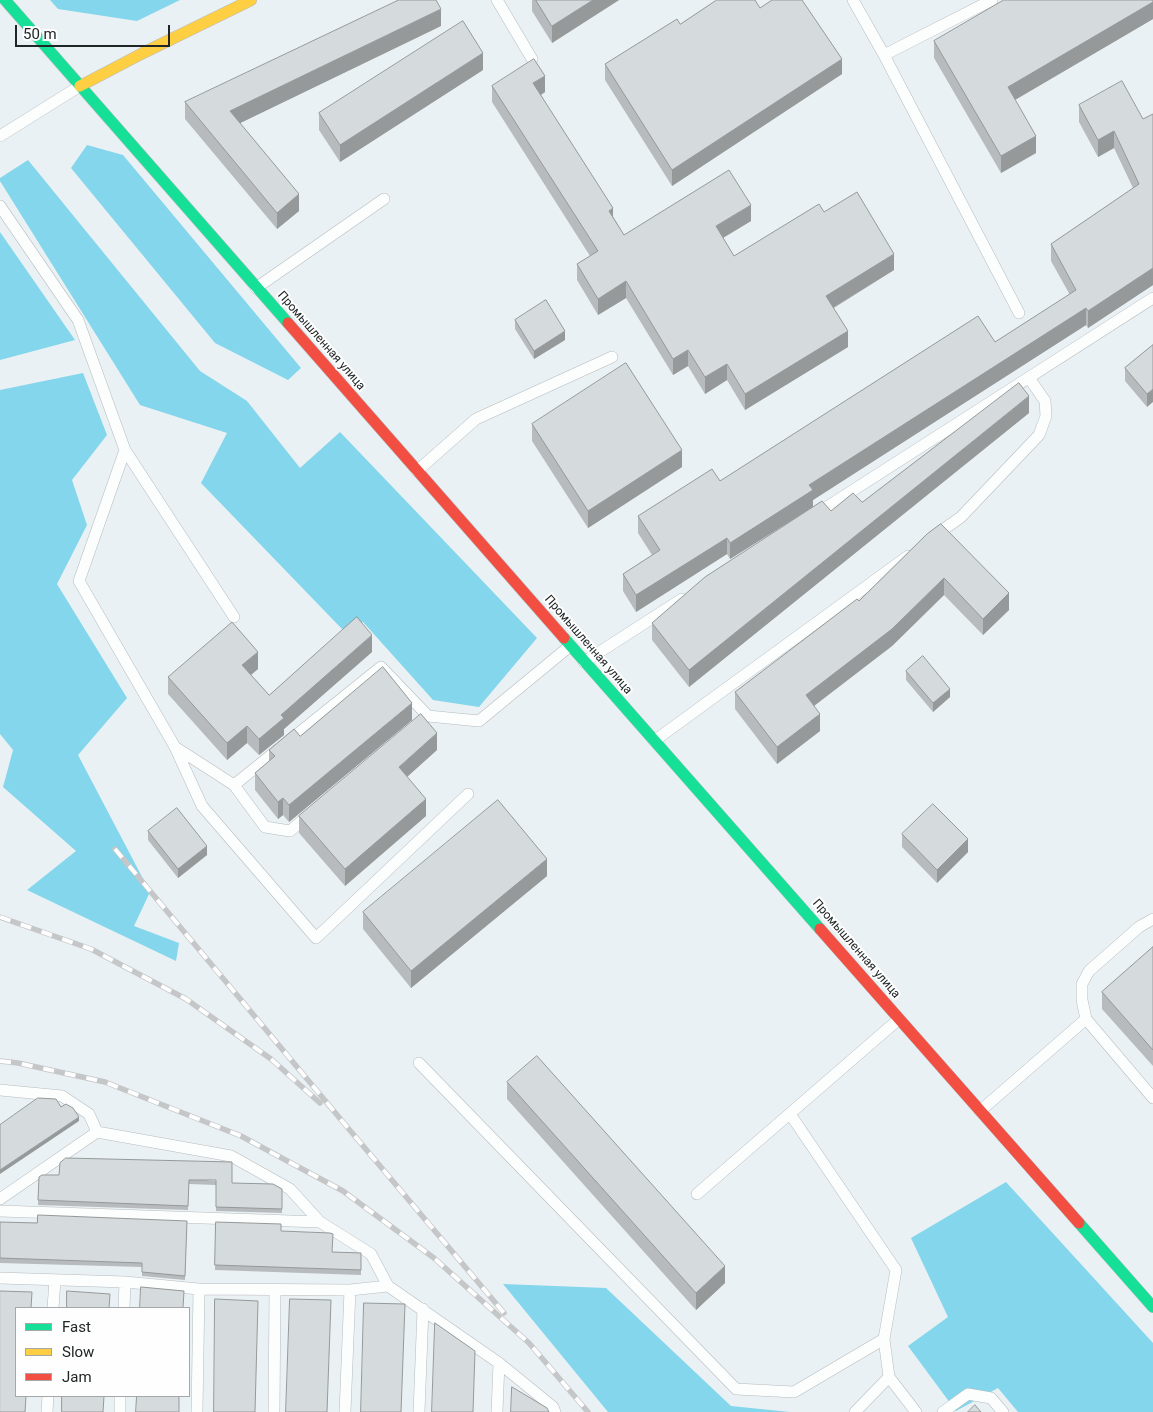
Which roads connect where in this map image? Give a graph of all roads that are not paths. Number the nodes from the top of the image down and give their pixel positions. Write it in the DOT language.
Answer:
graph roads {
  1 [pos="5,0"];
  2 [pos="251,0"];
  3 [pos="497,0"];
  4 [pos="852,0"];
  5 [pos="992,0"];
  6 [pos="884,55"];
  7 [pos="532,59"];
  8 [pos="80,86"];
  9 [pos="0,136"];
  10 [pos="384,199"];
  11 [pos="0,206"];
  12 [pos="256,288"];
  13 [pos="1153,298"];
  14 [pos="1019,314"];
  15 [pos="612,357"];
  16 [pos="1029,378"];
  17 [pos="125,450"];
  18 [pos="417,472"];
  19 [pos="811,517"];
  20 [pos="693,592"];
  21 [pos="234,617"];
  22 [pos="570,646"];
  23 [pos="584,662"];
  24 [pos="654,741"];
  25 [pos="175,747"];
  26 [pos="234,785"];
  27 [pos="468,794"];
  28 [pos="320,806"];
  29 [pos="1153,919"];
  30 [pos="899,1019"];
  31 [pos="1086,1019"];
  32 [pos="419,1062"];
  33 [pos="0,1090"];
  34 [pos="1153,1098"];
  35 [pos="980,1111"];
  36 [pos="790,1114"];
  37 [pos="97,1132"];
  38 [pos="696,1194"];
  39 [pos="0,1199"];
  40 [pos="0,1210"];
  41 [pos="320,1222"];
  42 [pos="0,1278"];
  43 [pos="55,1280"];
  44 [pos="125,1282"];
  45 [pos="388,1286"];
  46 [pos="199,1289"];
  47 [pos="275,1290"];
  48 [pos="350,1290"];
  49 [pos="53,1307"];
  50 [pos="124,1307"];
  51 [pos="1153,1307"];
  52 [pos="423,1309"];
  53 [pos="884,1339"];
  54 [pos="499,1363"];
  55 [pos="889,1377"];
  56 [pos="48,1397"];
  57 [pos="120,1397"];
  58 [pos="47,1412"];
  59 [pos="120,1412"];
  60 [pos="197,1412"];
  61 [pos="274,1412"];
  62 [pos="345,1412"];
  63 [pos="419,1412"];
  64 [pos="497,1412"];
  65 [pos="555,1412"];
  66 [pos="855,1412"];
  67 [pos="916,1412"];
  68 [pos="943,1412"];
  69 [pos="1003,1412"];
  1 -- 8 [label="street, Промышленная улица"];
  2 -- 8 [label="street"];
  3 -- 7 [label="lane"];
  4 -- 6 [label="lane"];
  5 -- 6 [label="lane"];
  6 -- 14 [label="lane"];
  8 -- 9 [label="lane"];
  8 -- 12 [label="street, Промышленная улица"];
  10 -- 12 [label="lane"];
  11 -- 17 [label="lane"];
  12 -- 18 [label="street, Промышленная улица"];
  13 -- 16 [label="lane"];
  15 -- 18 [label="lane"];
  16 -- 19 [label="lane"];
  16 -- 24 [label="lane"];
  17 -- 21 [label="lane"];
  17 -- 25 [label="lane"];
  18 -- 22 [label="street, Промышленная улица"];
  20 -- 23 [label="lane"];
  22 -- 23 [label="street, Промышленная улица"];
  22 -- 26 [label="lane"];
  23 -- 24 [label="street, Промышленная улица"];
  24 -- 30 [label="street, Промышленная улица"];
  25 -- 26 [label="lane"];
  25 -- 27 [label="lane"];
  26 -- 28 [label="lane"];
  29 -- 31 [label="lane"];
  30 -- 35 [label="street, Промышленная улица"];
  30 -- 36 [label="lane"];
  31 -- 34 [label="lane"];
  31 -- 35 [label="lane"];
  32 -- 53 [label="lane"];
  33 -- 37 [label="lane"];
  35 -- 51 [label="street, Промышленная улица"];
  36 -- 38 [label="lane"];
  36 -- 53 [label="lane"];
  37 -- 39 [label="lane"];
  37 -- 41 [label="lane"];
  40 -- 41 [label="lane"];
  41 -- 45 [label="lane"];
  42 -- 43 [label="lane"];
  43 -- 44 [label="lane"];
  43 -- 49 [label="lane"];
  44 -- 46 [label="lane"];
  44 -- 50 [label="lane"];
  45 -- 48 [label="lane"];
  45 -- 52 [label="lane"];
  46 -- 47 [label="lane"];
  46 -- 60 [label="lane"];
  47 -- 48 [label="lane"];
  47 -- 61 [label="lane"];
  48 -- 62 [label="lane"];
  52 -- 54 [label="lane"];
  52 -- 63 [label="lane"];
  53 -- 55 [label="lane"];
  54 -- 64 [label="lane"];
  54 -- 65 [label="lane"];
  55 -- 66 [label="lane"];
  55 -- 67 [label="lane"];
  56 -- 58 [label="lane"];
  57 -- 59 [label="lane"];
  68 -- 69 [label="lane"];
}
